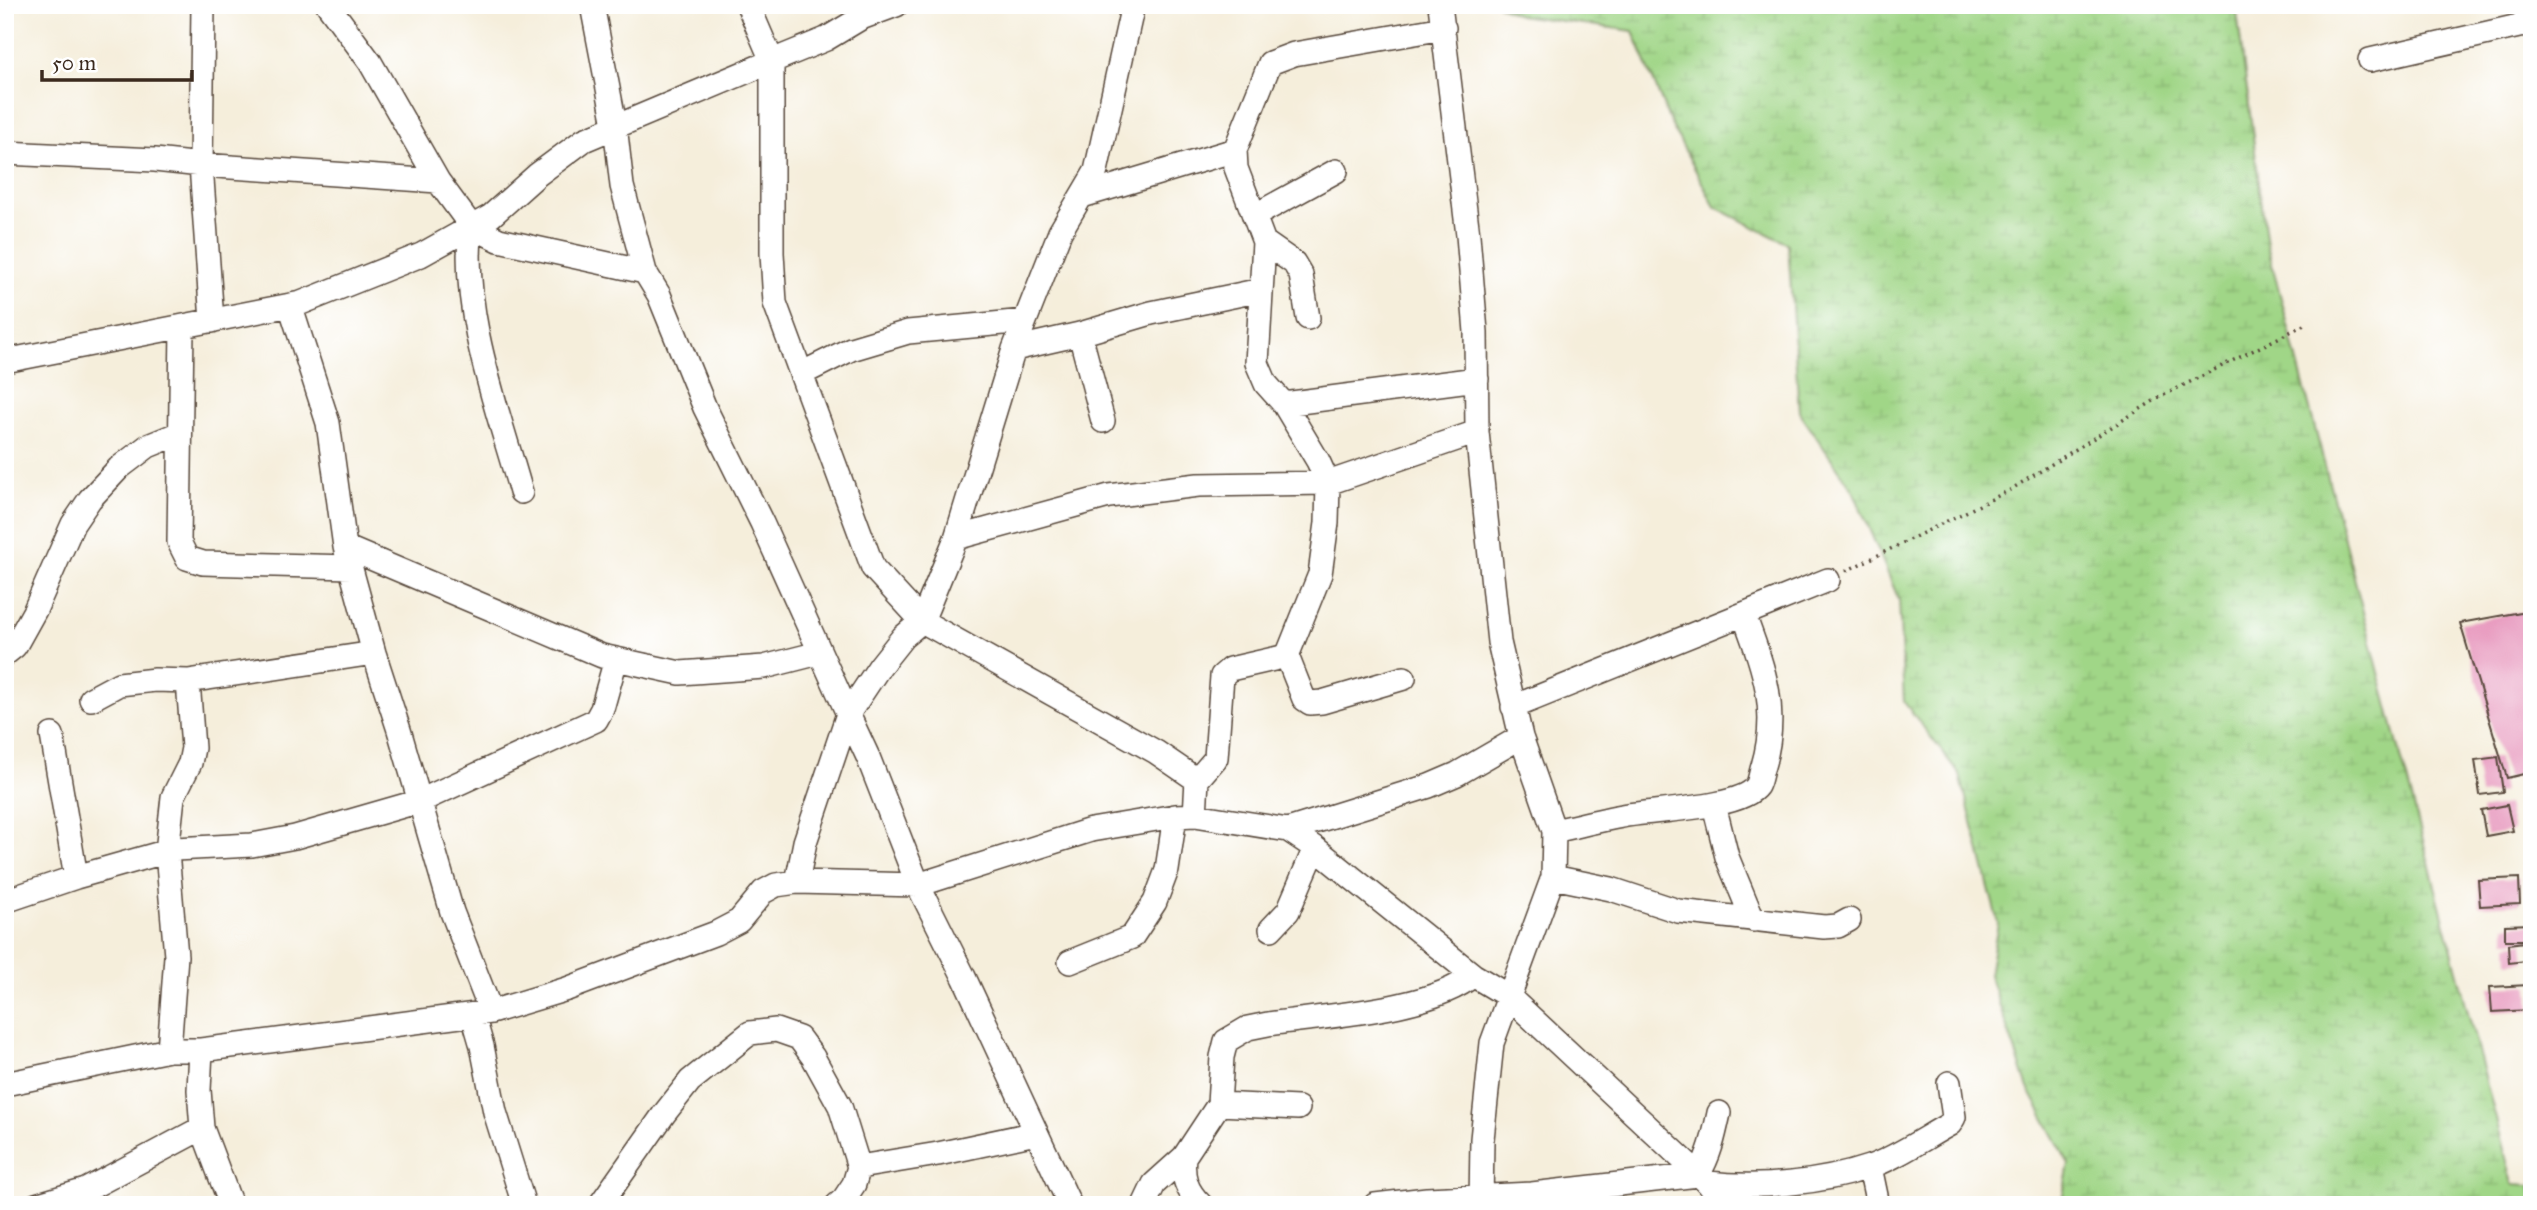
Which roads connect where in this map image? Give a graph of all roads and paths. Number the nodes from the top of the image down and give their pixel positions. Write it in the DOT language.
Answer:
graph roads {
  1 [pos="203,5"];
  2 [pos="328,5"];
  3 [pos="592,5"];
  4 [pos="748,5"];
  5 [pos="896,5"];
  6 [pos="1133,5"];
  7 [pos="2530,5"];
  8 [pos="2532,16"];
  9 [pos="1442,17"];
  10 [pos="2532,23"];
  11 [pos="2370,60"];
  12 [pos="772,61"];
  13 [pos="615,125"];
  14 [pos="1235,150"];
  15 [pos="5,153"];
  16 [pos="201,165"];
  17 [pos="1336,171"];
  18 [pos="438,181"];
  19 [pos="1082,196"];
  20 [pos="1254,216"];
  21 [pos="471,226"];
  22 [pos="1264,242"];
  23 [pos="645,272"];
  24 [pos="1261,289"];
  25 [pos="290,306"];
  26 [pos="1308,318"];
  27 [pos="1025,320"];
  28 [pos="212,321"];
  29 [pos="2306,324"];
  30 [pos="182,327"];
  31 [pos="1080,334"];
  32 [pos="1014,349"];
  33 [pos="5,361"];
  34 [pos="801,374"];
  35 [pos="1477,379"];
  36 [pos="1284,404"];
  37 [pos="1102,421"];
  38 [pos="1477,432"];
  39 [pos="180,433"];
  40 [pos="1328,483"];
  41 [pos="521,492"];
  42 [pos="956,538"];
  43 [pos="348,557"];
  44 [pos="1828,580"];
  45 [pos="1744,615"];
  46 [pos="922,621"];
  47 [pos="374,653"];
  48 [pos="819,653"];
  49 [pos="5,654"];
  50 [pos="1287,656"];
  51 [pos="616,659"];
  52 [pos="1404,678"];
  53 [pos="188,681"];
  54 [pos="91,699"];
  55 [pos="1513,707"];
  56 [pos="848,714"];
  57 [pos="52,735"];
  58 [pos="1521,737"];
  59 [pos="1197,780"];
  60 [pos="420,801"];
  61 [pos="1714,804"];
  62 [pos="1185,816"];
  63 [pos="1288,830"];
  64 [pos="1554,831"];
  65 [pos="1315,848"];
  66 [pos="167,852"];
  67 [pos="76,877"];
  68 [pos="1553,877"];
  69 [pos="797,882"];
  70 [pos="918,885"];
  71 [pos="5,901"];
  72 [pos="1752,920"];
  73 [pos="1849,920"];
  74 [pos="1272,929"];
  75 [pos="1070,962"];
  76 [pos="1473,975"];
  77 [pos="1508,996"];
  78 [pos="482,1014"];
  79 [pos="201,1050"];
  80 [pos="169,1051"];
  81 [pos="1949,1083"];
  82 [pos="5,1084"];
  83 [pos="1219,1104"];
  84 [pos="1298,1108"];
  85 [pos="1719,1113"];
  86 [pos="202,1128"];
  87 [pos="1036,1133"];
  88 [pos="1184,1157"];
  89 [pos="859,1167"];
  90 [pos="1870,1167"];
  91 [pos="1703,1179"];
  92 [pos="89,1198"];
  93 [pos="1481,1200"];
  94 [pos="36,1205"];
  95 [pos="232,1205"];
  96 [pos="524,1205"];
  97 [pos="600,1205"];
  98 [pos="837,1205"];
  99 [pos="1070,1205"];
  100 [pos="1144,1205"];
  101 [pos="1201,1205"];
  102 [pos="1376,1205"];
  103 [pos="1724,1205"];
  104 [pos="1878,1205"];
  1 -- 16 [label="street"];
  2 -- 18 [label="street"];
  3 -- 13 [label="street"];
  4 -- 12 [label="street"];
  5 -- 12 [label="street"];
  6 -- 19 [label="street"];
  7 -- 8 [label="street"];
  9 -- 14 [label="street"];
  9 -- 35 [label="street"];
  10 -- 11 [label="street"];
  12 -- 13 [label="street"];
  12 -- 34 [label="street"];
  13 -- 21 [label="street"];
  13 -- 23 [label="street"];
  14 -- 19 [label="street"];
  14 -- 20 [label="street"];
  15 -- 16 [label="street"];
  16 -- 18 [label="street"];
  16 -- 28 [label="street"];
  17 -- 20 [label="street"];
  18 -- 21 [label="street"];
  19 -- 27 [label="street"];
  20 -- 22 [label="street"];
  21 -- 23 [label="street"];
  21 -- 25 [label="street"];
  21 -- 41 [label="street"];
  22 -- 24 [label="street"];
  22 -- 26 [label="street"];
  23 -- 48 [label="street"];
  24 -- 31 [label="street"];
  24 -- 36 [label="street"];
  25 -- 28 [label="street"];
  25 -- 43 [label="street"];
  27 -- 32 [label="street"];
  27 -- 34 [label="street"];
  28 -- 30 [label="street"];
  29 -- 44 [label="path"];
  30 -- 33 [label="street"];
  30 -- 39 [label="street"];
  31 -- 32 [label="street"];
  31 -- 37 [label="street"];
  32 -- 42 [label="street"];
  34 -- 46 [label="street"];
  35 -- 36 [label="street"];
  35 -- 38 [label="street"];
  36 -- 40 [label="street"];
  38 -- 40 [label="street"];
  38 -- 55 [label="street"];
  39 -- 43 [label="street"];
  39 -- 49 [label="street"];
  40 -- 42 [label="street"];
  40 -- 50 [label="street"];
  42 -- 46 [label="street"];
  43 -- 47 [label="street"];
  43 -- 51 [label="street"];
  44 -- 45 [label="street"];
  45 -- 55 [label="street"];
  45 -- 61 [label="street"];
  46 -- 56 [label="street"];
  46 -- 59 [label="street"];
  47 -- 53 [label="street"];
  47 -- 60 [label="street"];
  48 -- 51 [label="street"];
  48 -- 56 [label="street"];
  50 -- 52 [label="street"];
  50 -- 59 [label="street"];
  51 -- 60 [label="street"];
  53 -- 54 [label="street"];
  53 -- 66 [label="street"];
  55 -- 58 [label="street"];
  56 -- 69 [label="street"];
  56 -- 70 [label="street"];
  57 -- 67 [label="street"];
  58 -- 63 [label="street"];
  58 -- 64 [label="street"];
  59 -- 62 [label="street"];
  60 -- 66 [label="street"];
  60 -- 78 [label="street"];
  61 -- 64 [label="street"];
  61 -- 72 [label="street"];
  62 -- 63 [label="street"];
  62 -- 70 [label="street"];
  62 -- 75 [label="street"];
  63 -- 65 [label="street"];
  64 -- 68 [label="street"];
  65 -- 74 [label="street"];
  65 -- 76 [label="street"];
  66 -- 67 [label="street"];
  66 -- 80 [label="street"];
  67 -- 71 [label="street"];
  68 -- 72 [label="street"];
  68 -- 77 [label="street"];
  69 -- 70 [label="street"];
  69 -- 78 [label="street"];
  70 -- 87 [label="street"];
  72 -- 73 [label="street"];
  76 -- 77 [label="street"];
  76 -- 83 [label="street"];
  77 -- 91 [label="street"];
  77 -- 93 [label="street"];
  78 -- 79 [label="street"];
  78 -- 96 [label="street"];
  79 -- 80 [label="street"];
  79 -- 86 [label="street"];
  80 -- 82 [label="street"];
  81 -- 90 [label="street"];
  83 -- 84 [label="street"];
  83 -- 88 [label="street"];
  85 -- 91 [label="street"];
  86 -- 92 [label="street"];
  86 -- 95 [label="street"];
  87 -- 89 [label="street"];
  87 -- 99 [label="street"];
  88 -- 100 [label="street"];
  88 -- 101 [label="street"];
  89 -- 97 [label="street"];
  89 -- 98 [label="street"];
  90 -- 91 [label="street"];
  90 -- 104 [label="street"];
  91 -- 93 [label="street"];
  91 -- 103 [label="street"];
  92 -- 94 [label="street"];
  93 -- 102 [label="street"];
}
